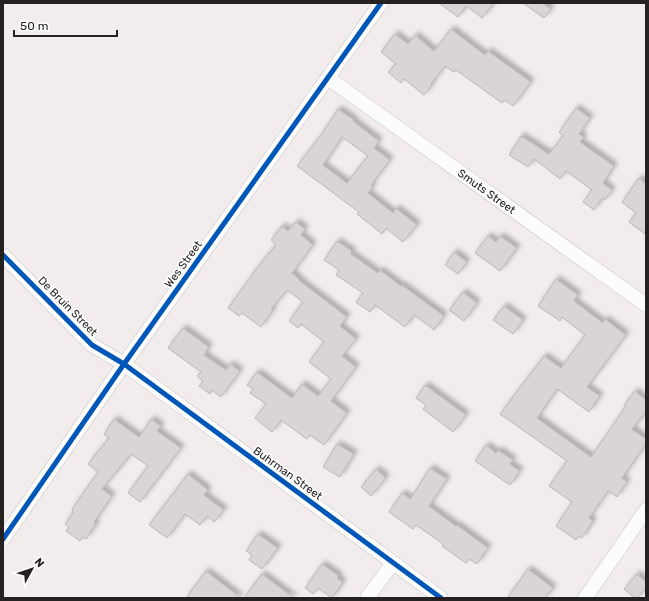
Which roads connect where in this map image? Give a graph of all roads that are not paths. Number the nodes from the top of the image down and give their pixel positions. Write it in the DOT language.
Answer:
graph roads {
  1 [pos="381,3"];
  2 [pos="328,78"];
  3 [pos="3,255"];
  4 [pos="646,305"];
  5 [pos="124,364"];
  6 [pos="646,510"];
  7 [pos="3,539"];
  8 [pos="393,563"];
  9 [pos="367,598"];
  10 [pos="441,598"];
  11 [pos="585,598"];
  1 -- 2 [label="street, Wes Street"];
  2 -- 4 [label="street, Smuts Street"];
  2 -- 5 [label="street, Wes Street"];
  3 -- 5 [label="street, De Bruin Street"];
  5 -- 7 [label="street, Wes Street"];
  5 -- 8 [label="street, Buhrman Street"];
  6 -- 11 [label="street"];
  8 -- 9 [label="street"];
  8 -- 10 [label="street, Buhrman Street"];
}
